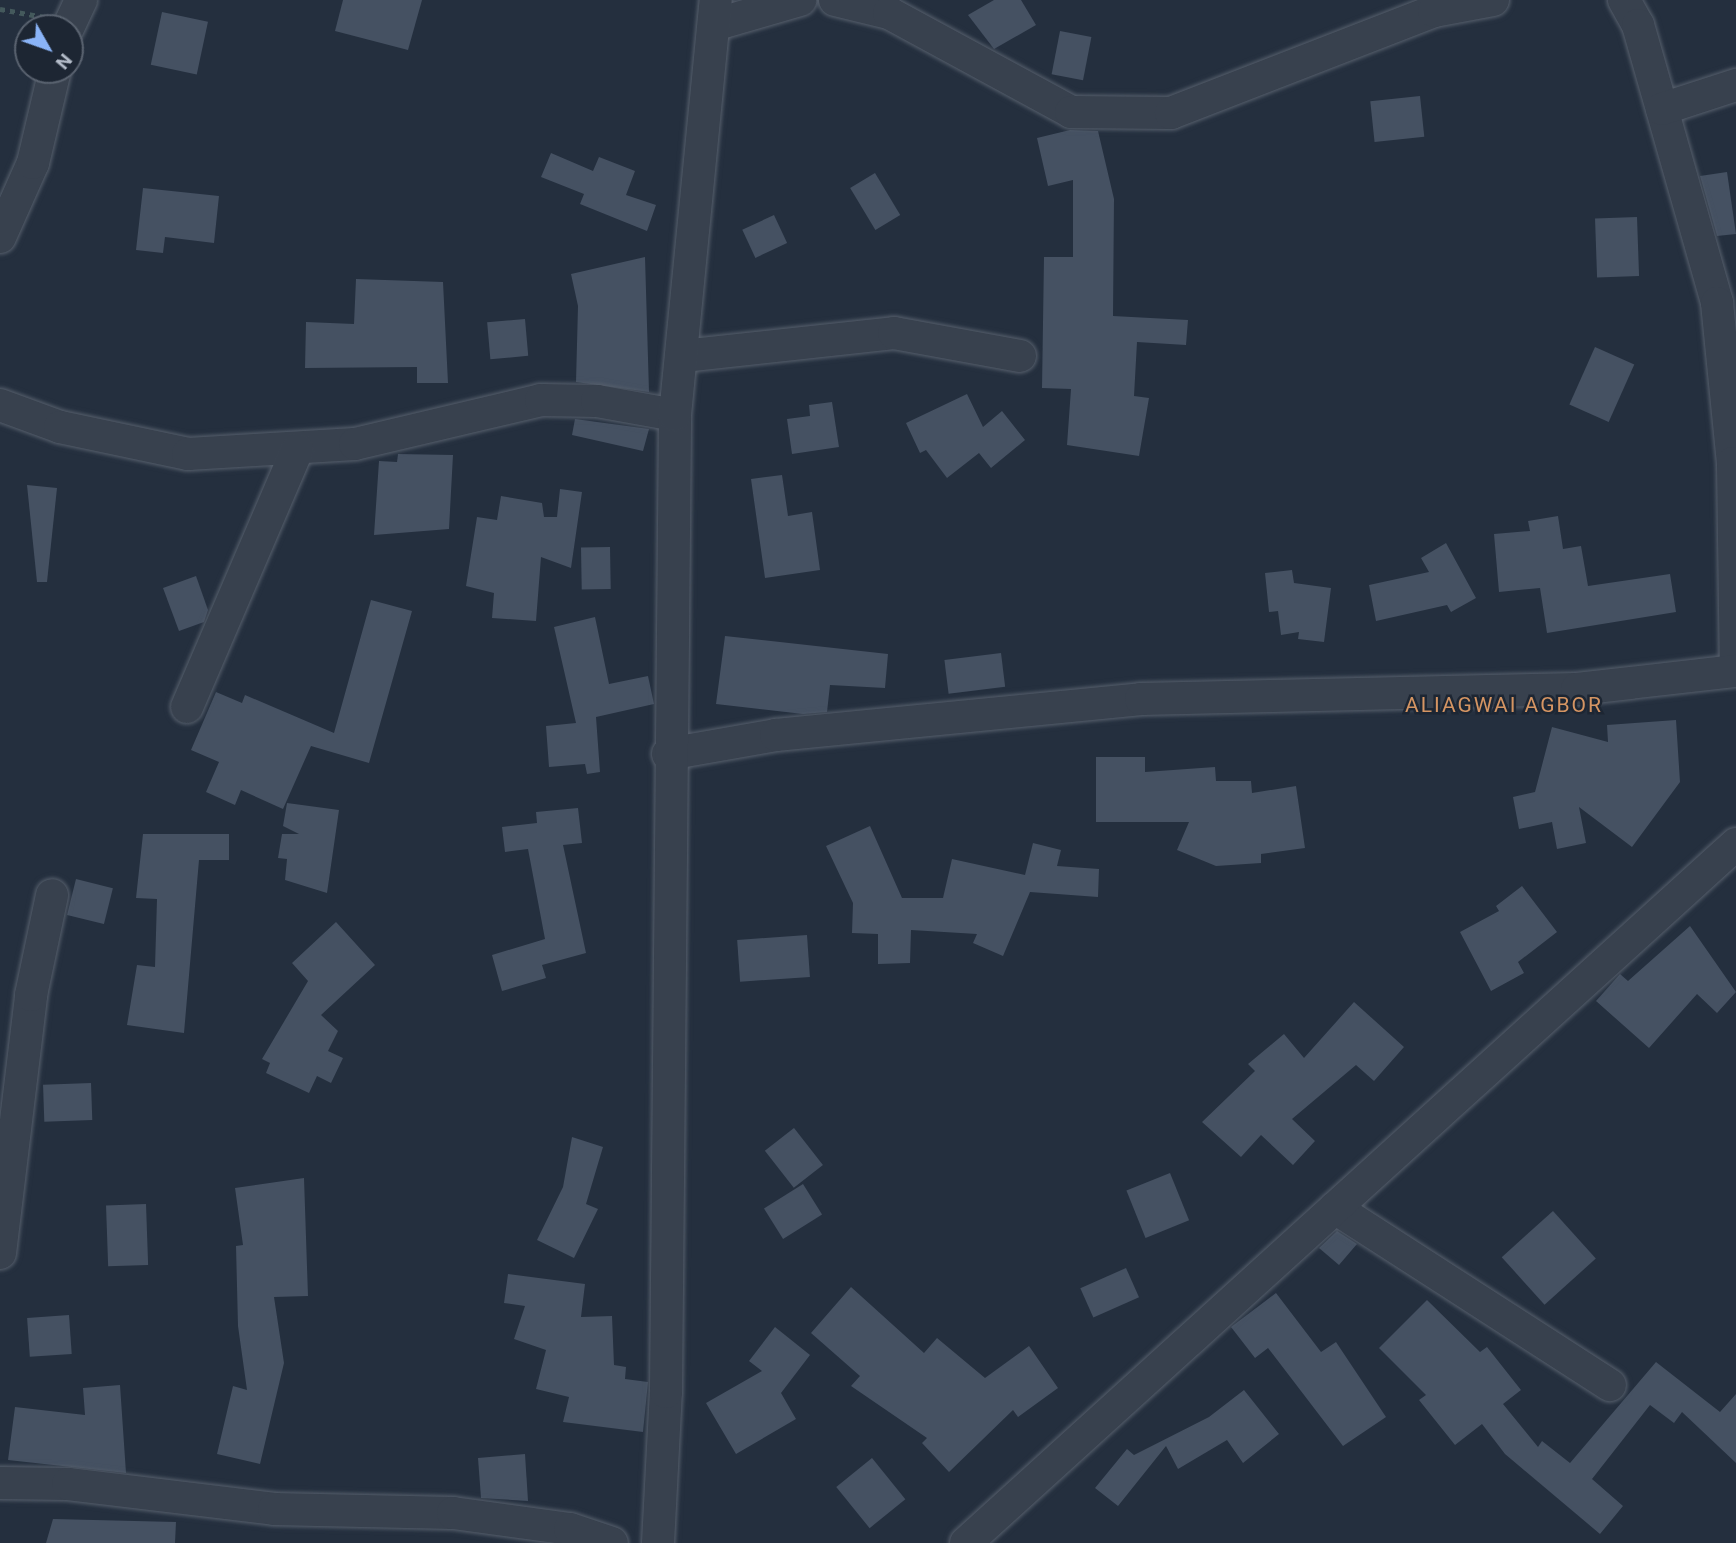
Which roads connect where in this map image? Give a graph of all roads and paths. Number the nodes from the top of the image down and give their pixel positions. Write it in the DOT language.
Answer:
graph roads {
  1 [pos="800,0"];
  2 [pos="835,0"];
  3 [pos="1493,0"];
  4 [pos="1625,0"];
  5 [pos="0,9"];
  6 [pos="715,13"];
  7 [pos="46,14"];
  8 [pos="52,84"];
  9 [pos="1736,85"];
  10 [pos="1662,109"];
  11 [pos="0,237"];
  12 [pos="683,356"];
  13 [pos="1020,356"];
  14 [pos="0,405"];
  15 [pos="675,415"];
  16 [pos="297,450"];
  17 [pos="1736,669"];
  18 [pos="187,707"];
  19 [pos="668,754"];
  20 [pos="1736,844"];
  21 [pos="52,895"];
  22 [pos="1335,1208"];
  23 [pos="0,1253"];
  24 [pos="1610,1385"];
  25 [pos="0,1483"];
  26 [pos="612,1543"];
  27 [pos="658,1543"];
  28 [pos="966,1543"];
  1 -- 6 [label="street"];
  2 -- 3 [label="street"];
  4 -- 10 [label="street"];
  5 -- 7 [label="path"];
  6 -- 12 [label="street"];
  8 -- 11 [label="street"];
  9 -- 10 [label="street"];
  10 -- 17 [label="street"];
  12 -- 13 [label="street"];
  12 -- 15 [label="street"];
  14 -- 16 [label="street"];
  15 -- 16 [label="street"];
  15 -- 19 [label="street"];
  16 -- 18 [label="street"];
  17 -- 19 [label="street"];
  19 -- 27 [label="street"];
  20 -- 22 [label="street"];
  21 -- 23 [label="street"];
  22 -- 24 [label="street"];
  22 -- 28 [label="street"];
  25 -- 26 [label="street"];
}
